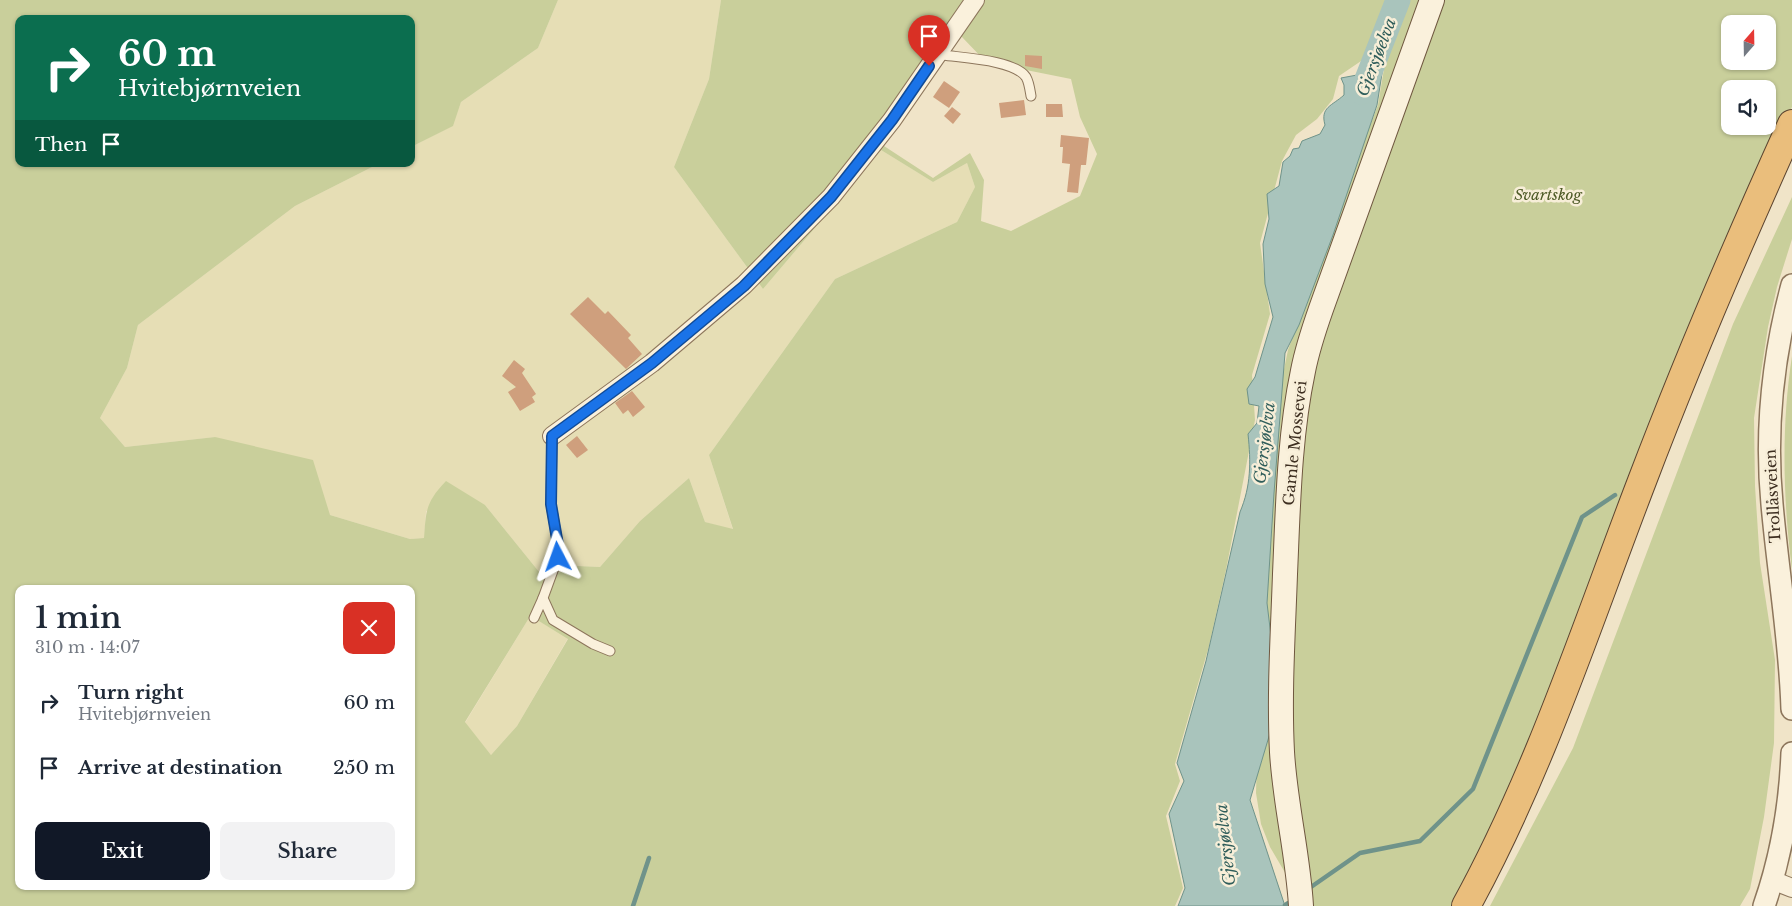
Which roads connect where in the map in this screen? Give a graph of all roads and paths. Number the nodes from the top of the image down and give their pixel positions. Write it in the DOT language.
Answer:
graph roads {
  1 [pos="975,0"];
  2 [pos="1432,0"];
  3 [pos="939,53"];
  4 [pos="1031,96"];
  5 [pos="1792,124"];
  6 [pos="1792,150"];
  7 [pos="1792,285"];
  8 [pos="552,436"];
  9 [pos="543,598"];
  10 [pos="534,618"];
  11 [pos="610,651"];
  12 [pos="1792,709"];
  13 [pos="1792,753"];
  14 [pos="1772,880"];
  15 [pos="1792,888"];
  16 [pos="1300,906"];
  17 [pos="1466,906"];
  18 [pos="1481,906"];
  19 [pos="1764,906"];
  1 -- 3 [label="street"];
  2 -- 16 [label="main road, Gamle Mossevei"];
  3 -- 4 [label="lane"];
  3 -- 8 [label="street"];
  5 -- 17 [label="highway"];
  6 -- 18 [label="highway"];
  7 -- 12 [label="street, Trollåsveien"];
  8 -- 9 [label="lane"];
  9 -- 10 [label="lane"];
  9 -- 11 [label="lane"];
  13 -- 14 [label="street"];
  14 -- 15 [label="street"];
  14 -- 19 [label="street"];
}
